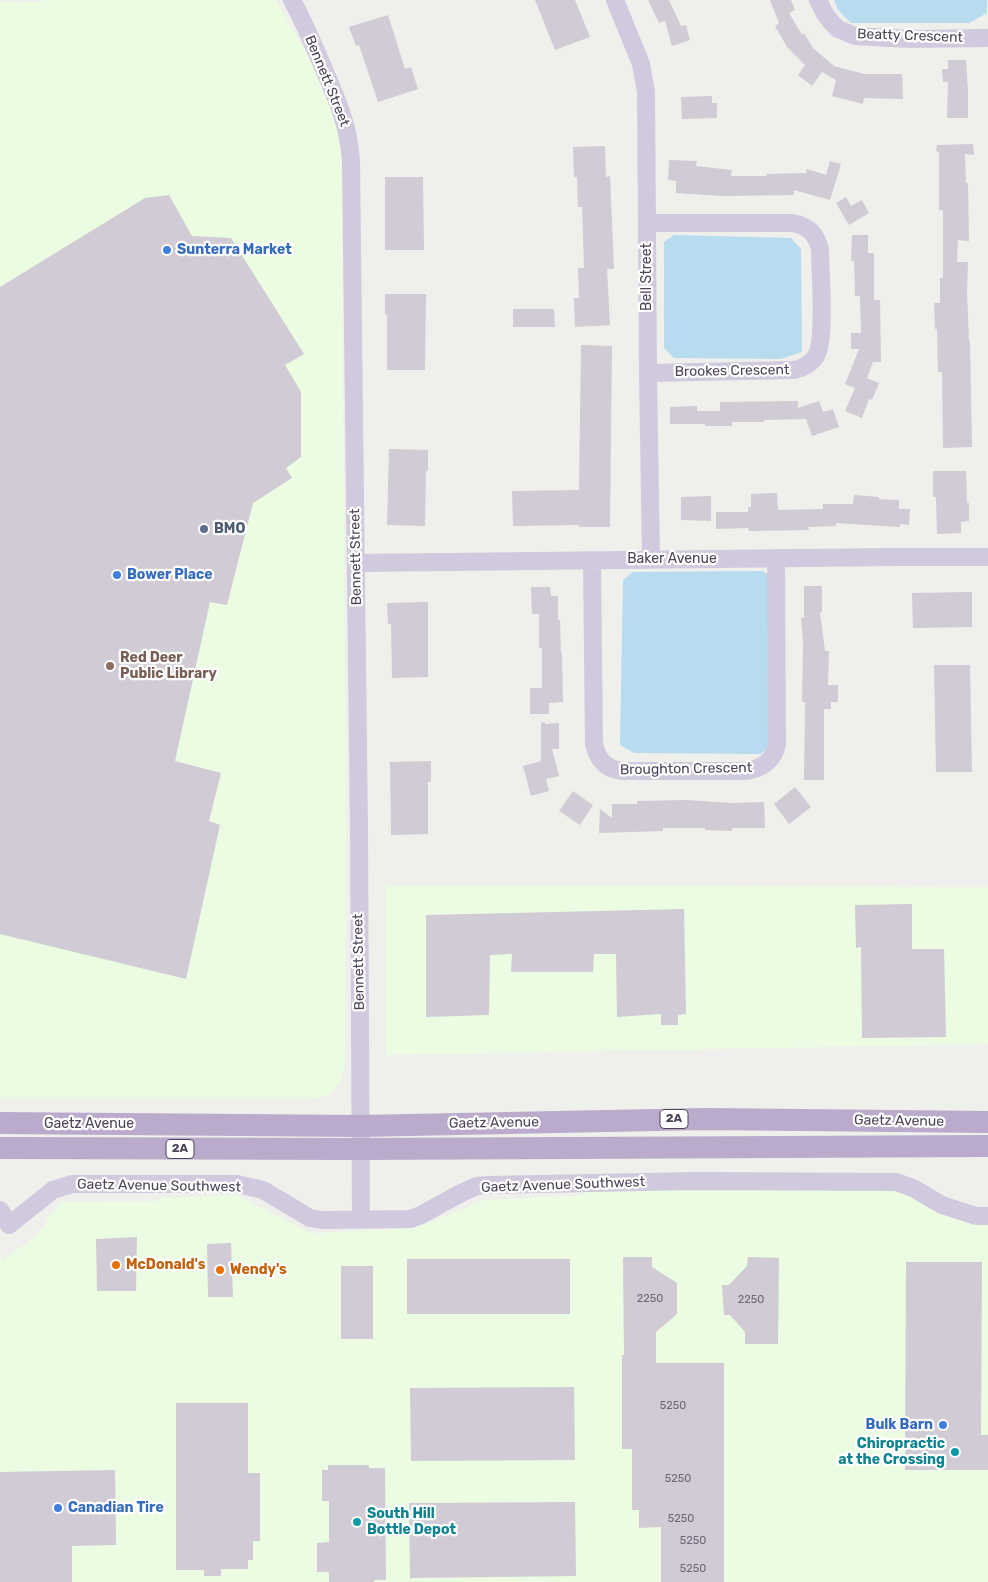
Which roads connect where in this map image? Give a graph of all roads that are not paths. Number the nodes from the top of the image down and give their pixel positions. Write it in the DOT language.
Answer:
graph roads {
  1 [pos="292,0"];
  2 [pos="615,0"];
  3 [pos="818,0"];
  4 [pos="988,38"];
  5 [pos="646,223"];
  6 [pos="648,373"];
  7 [pos="776,558"];
  8 [pos="988,558"];
  9 [pos="651,559"];
  10 [pos="592,560"];
  11 [pos="356,562"];
  12 [pos="988,1122"];
  13 [pos="0,1123"];
  14 [pos="360,1126"];
  15 [pos="988,1146"];
  16 [pos="0,1148"];
  17 [pos="27,1148"];
  18 [pos="360,1149"];
  19 [pos="0,1165"];
  20 [pos="988,1216"];
  21 [pos="5,1218"];
  22 [pos="361,1220"];
  1 -- 11 [label="street, Bennett Street"];
  2 -- 5 [label="street, Bell Street"];
  3 -- 4 [label="street, Beatty Crescent"];
  5 -- 6 [label="street, Bell Street"];
  5 -- 6 [label="street, Brookes Crescent"];
  6 -- 9 [label="street, Bell Street"];
  7 -- 8 [label="street, Baker Avenue"];
  7 -- 9 [label="street, Baker Avenue"];
  7 -- 10 [label="street, Broughton Crescent"];
  9 -- 10 [label="street, Baker Avenue"];
  10 -- 11 [label="street, Baker Avenue"];
  11 -- 14 [label="street, Bennett Street"];
  12 -- 14 [label="main road, Gaetz Avenue / 2A"];
  13 -- 14 [label="main road, Gaetz Avenue / 2A"];
  14 -- 18 [label="street, Bennett Street"];
  15 -- 18 [label="main road, Gaetz Avenue / 2A"];
  16 -- 17 [label="main road, Gaetz Avenue / 2A"];
  17 -- 18 [label="main road, Gaetz Avenue / 2A"];
  17 -- 19 [label="main road"];
  18 -- 22 [label="street"];
  20 -- 22 [label="street, Gaetz Avenue Southwest"];
  21 -- 22 [label="street, Gaetz Avenue Southwest"];
}
